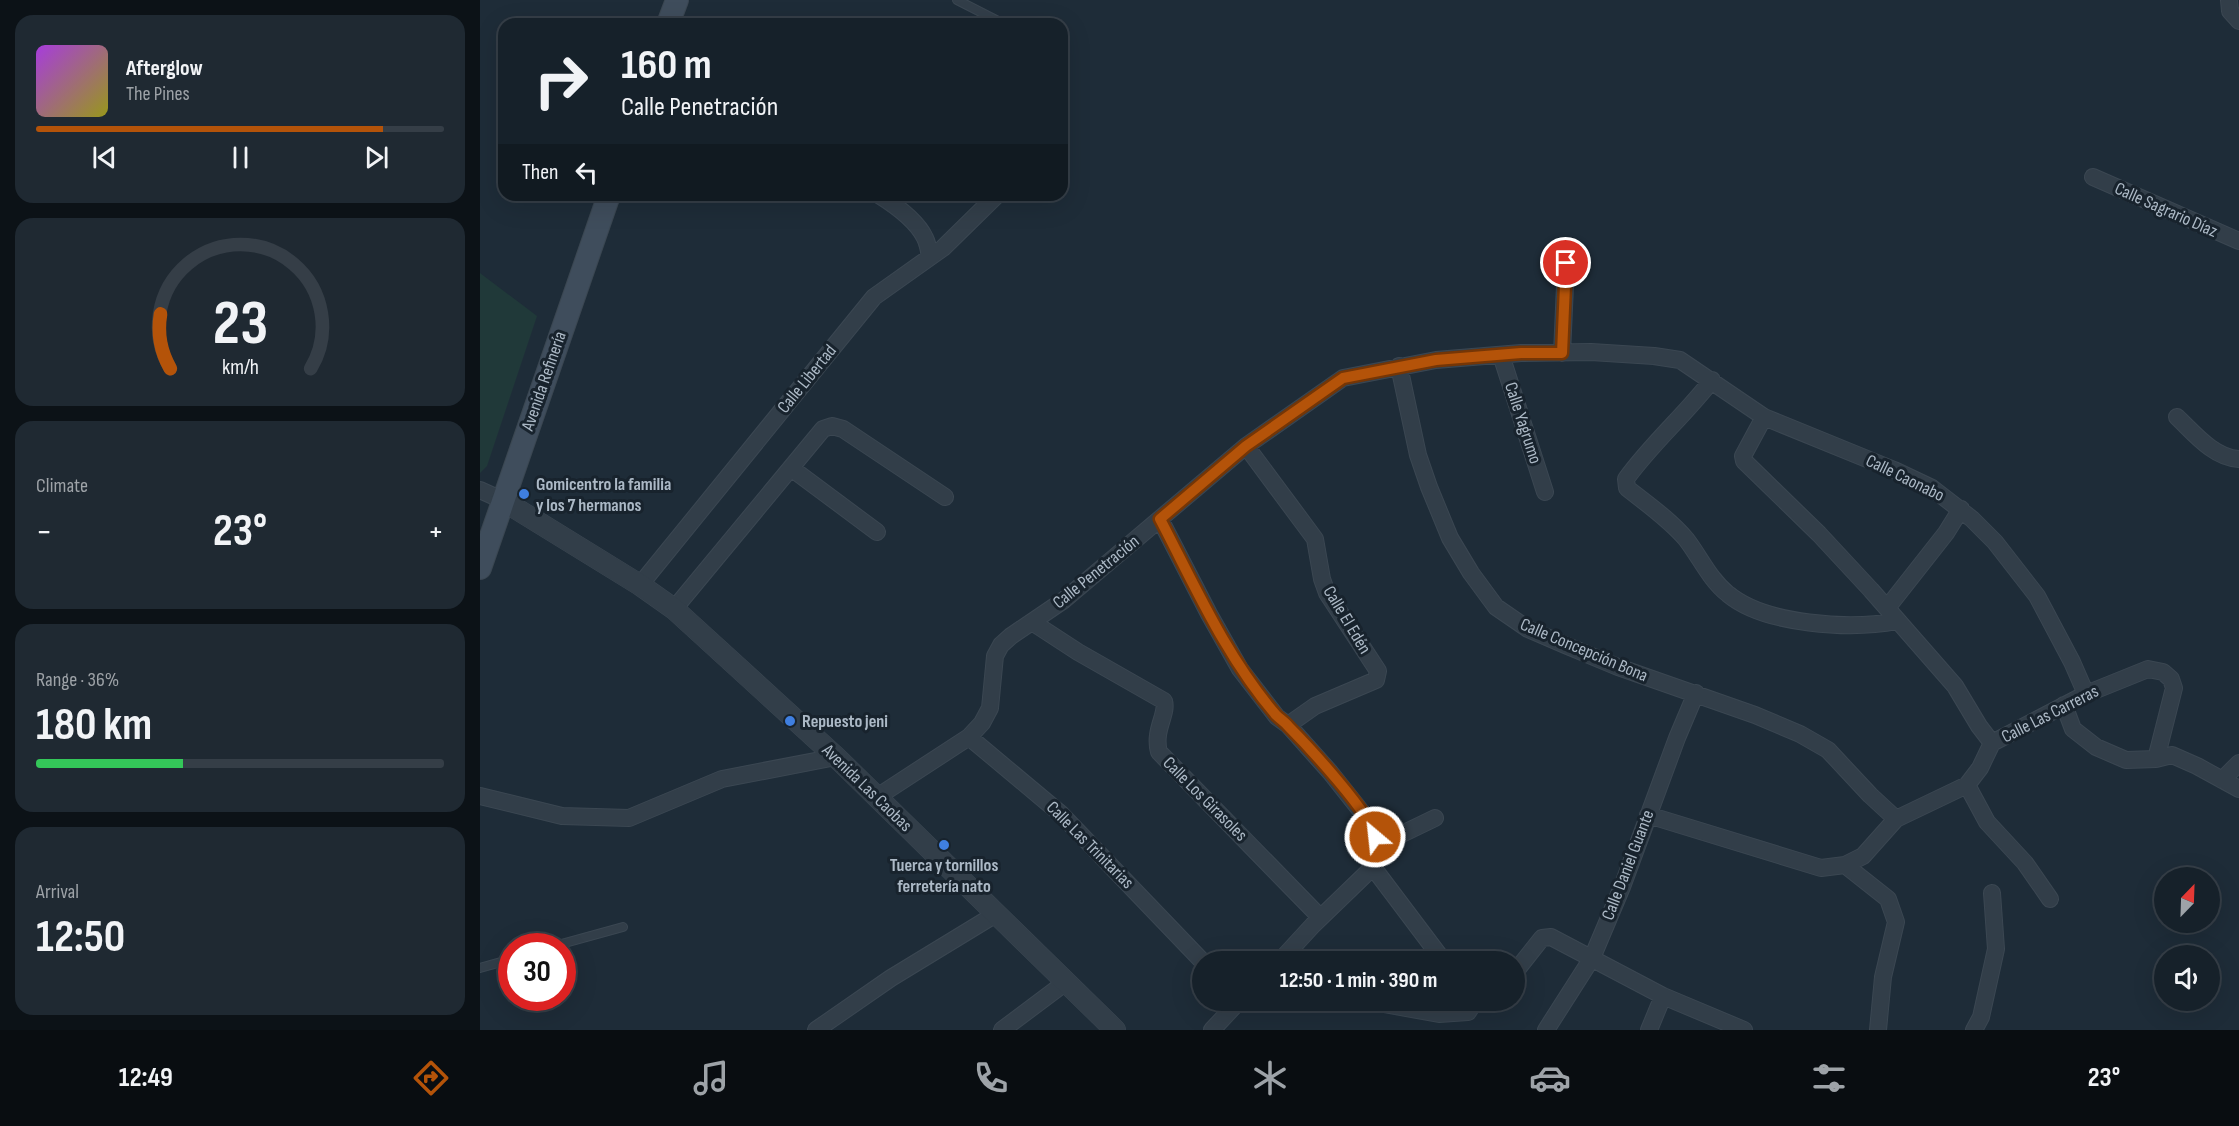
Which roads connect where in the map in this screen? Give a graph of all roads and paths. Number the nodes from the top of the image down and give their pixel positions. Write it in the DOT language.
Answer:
graph roads {
  1 [pos="677,0"];
  2 [pos="957,0"];
  3 [pos="2229,0"];
  4 [pos="670,18"];
  5 [pos="992,18"];
  6 [pos="2239,21"];
  7 [pos="2093,177"];
  8 [pos="607,201"];
  9 [pos="889,201"];
  10 [pos="991,201"];
  11 [pos="2239,241"];
  12 [pos="930,257"];
  13 [pos="1566,263"];
  14 [pos="1562,353"];
  15 [pos="1501,355"];
  16 [pos="1399,366"];
  17 [pos="1712,380"];
  18 [pos="1764,417"];
  19 [pos="2177,417"];
  20 [pos="1246,446"];
  21 [pos="2239,459"];
  22 [pos="791,468"];
  23 [pos="480,489"];
  24 [pos="1545,492"];
  25 [pos="945,497"];
  26 [pos="502,500"];
  27 [pos="1961,509"];
  28 [pos="1160,519"];
  29 [pos="877,532"];
  30 [pos="480,568"];
  31 [pos="640,585"];
  32 [pos="674,609"];
  33 [pos="1892,615"];
  34 [pos="1032,622"];
  35 [pos="1696,693"];
  36 [pos="2086,694"];
  37 [pos="2064,705"];
  38 [pos="1288,725"];
  39 [pos="969,737"];
  40 [pos="1992,743"];
  41 [pos="836,758"];
  42 [pos="2156,759"];
  43 [pos="2239,763"];
  44 [pos="2222,780"];
  45 [pos="1967,785"];
  46 [pos="2239,789"];
  47 [pos="480,796"];
  48 [pos="877,797"];
  49 [pos="1648,814"];
  50 [pos="1435,818"];
  51 [pos="1896,819"];
  52 [pos="1375,847"];
  53 [pos="1845,865"];
  54 [pos="1372,866"];
  55 [pos="1992,893"];
  56 [pos="2050,898"];
  57 [pos="996,914"];
  58 [pos="1320,917"];
  59 [pos="623,927"];
  60 [pos="576,940"];
  61 [pos="1192,951"];
  62 [pos="1289,951"];
  63 [pos="1436,951"];
  64 [pos="1592,958"];
  65 [pos="1525,959"];
  66 [pos="498,963"];
  67 [pos="480,968"];
  68 [pos="1066,982"];
  69 [pos="1663,996"];
  70 [pos="1230,1011"];
  71 [pos="1422,1011"];
  72 [pos="1469,1011"];
  73 [pos="816,1030"];
  74 [pos="1002,1030"];
  75 [pos="1115,1030"];
  76 [pos="1212,1030"];
  77 [pos="1546,1030"];
  78 [pos="1649,1030"];
  79 [pos="1744,1030"];
  80 [pos="1878,1030"];
  81 [pos="1974,1030"];
  1 -- 4 [label="main road"];
  2 -- 5 [label="lane"];
  3 -- 6 [label="street"];
  7 -- 11 [label="street, Calle Sagrario Díaz"];
  8 -- 26 [label="main road, Avenida Refinería"];
  9 -- 12 [label="street"];
  10 -- 12 [label="street, Calle Libertad"];
  12 -- 31 [label="street, Calle Libertad"];
  13 -- 14 [label="street"];
  14 -- 15 [label="street, Calle Penetración"];
  14 -- 17 [label="street, Calle Penetración"];
  15 -- 16 [label="street, Calle Penetración"];
  15 -- 24 [label="street, Calle Yagrumo"];
  16 -- 20 [label="street, Calle Penetración"];
  16 -- 35 [label="street, Calle Concepción Bona"];
  17 -- 18 [label="street, Calle Caonabo"];
  17 -- 33 [label="street"];
  18 -- 27 [label="street, Calle Caonabo"];
  18 -- 33 [label="street"];
  19 -- 21 [label="street"];
  20 -- 28 [label="street, Calle Penetración"];
  20 -- 38 [label="street, Calle El Edén"];
  22 -- 25 [label="street"];
  22 -- 29 [label="street"];
  22 -- 32 [label="street"];
  23 -- 26 [label="street, Avenida Las Caobas"];
  26 -- 30 [label="main road, Avenida Refinería"];
  26 -- 31 [label="street, Avenida Las Caobas"];
  27 -- 33 [label="street"];
  27 -- 36 [label="street, Calle Caonabo"];
  28 -- 34 [label="street, Calle Penetración"];
  28 -- 38 [label="street"];
  31 -- 32 [label="street, Avenida Las Caobas"];
  32 -- 41 [label="street, Avenida Las Caobas"];
  33 -- 40 [label="street"];
  34 -- 39 [label="street, Calle Penetración"];
  34 -- 58 [label="street, Calle Los Girasoles"];
  35 -- 49 [label="street, Calle Daniel Guante"];
  35 -- 51 [label="street, Calle Concepción Bona"];
  36 -- 37 [label="street, Calle Las Carreras"];
  36 -- 42 [label="street, Calle Las Carreras"];
  37 -- 40 [label="street, Calle Las Carreras"];
  37 -- 42 [label="street"];
  38 -- 52 [label="street"];
  39 -- 48 [label="street, Calle Penetración"];
  39 -- 61 [label="street, Calle Las Trinitarias"];
  40 -- 45 [label="street, Calle Las Carreras"];
  41 -- 47 [label="street"];
  41 -- 48 [label="street, Avenida Las Caobas"];
  42 -- 44 [label="street"];
  43 -- 44 [label="street"];
  44 -- 46 [label="street"];
  45 -- 51 [label="street"];
  45 -- 56 [label="street"];
  48 -- 57 [label="street, Avenida Las Caobas"];
  49 -- 53 [label="street"];
  49 -- 64 [label="street, Calle Daniel Guante"];
  50 -- 52 [label="street"];
  51 -- 53 [label="street"];
  52 -- 54 [label="street"];
  53 -- 80 [label="street"];
  54 -- 58 [label="street"];
  54 -- 63 [label="street"];
  55 -- 81 [label="street"];
  57 -- 68 [label="street, Avenida Las Caobas"];
  57 -- 73 [label="street"];
  58 -- 62 [label="street"];
  59 -- 60 [label="lane"];
  64 -- 65 [label="street"];
  64 -- 69 [label="street"];
  64 -- 77 [label="street, Calle Daniel Guante"];
  66 -- 67 [label="lane"];
  68 -- 74 [label="street"];
  68 -- 75 [label="street, Avenida Las Caobas"];
  69 -- 78 [label="street"];
  69 -- 79 [label="street"];
  70 -- 76 [label="street"];
  71 -- 72 [label="street"];
}
